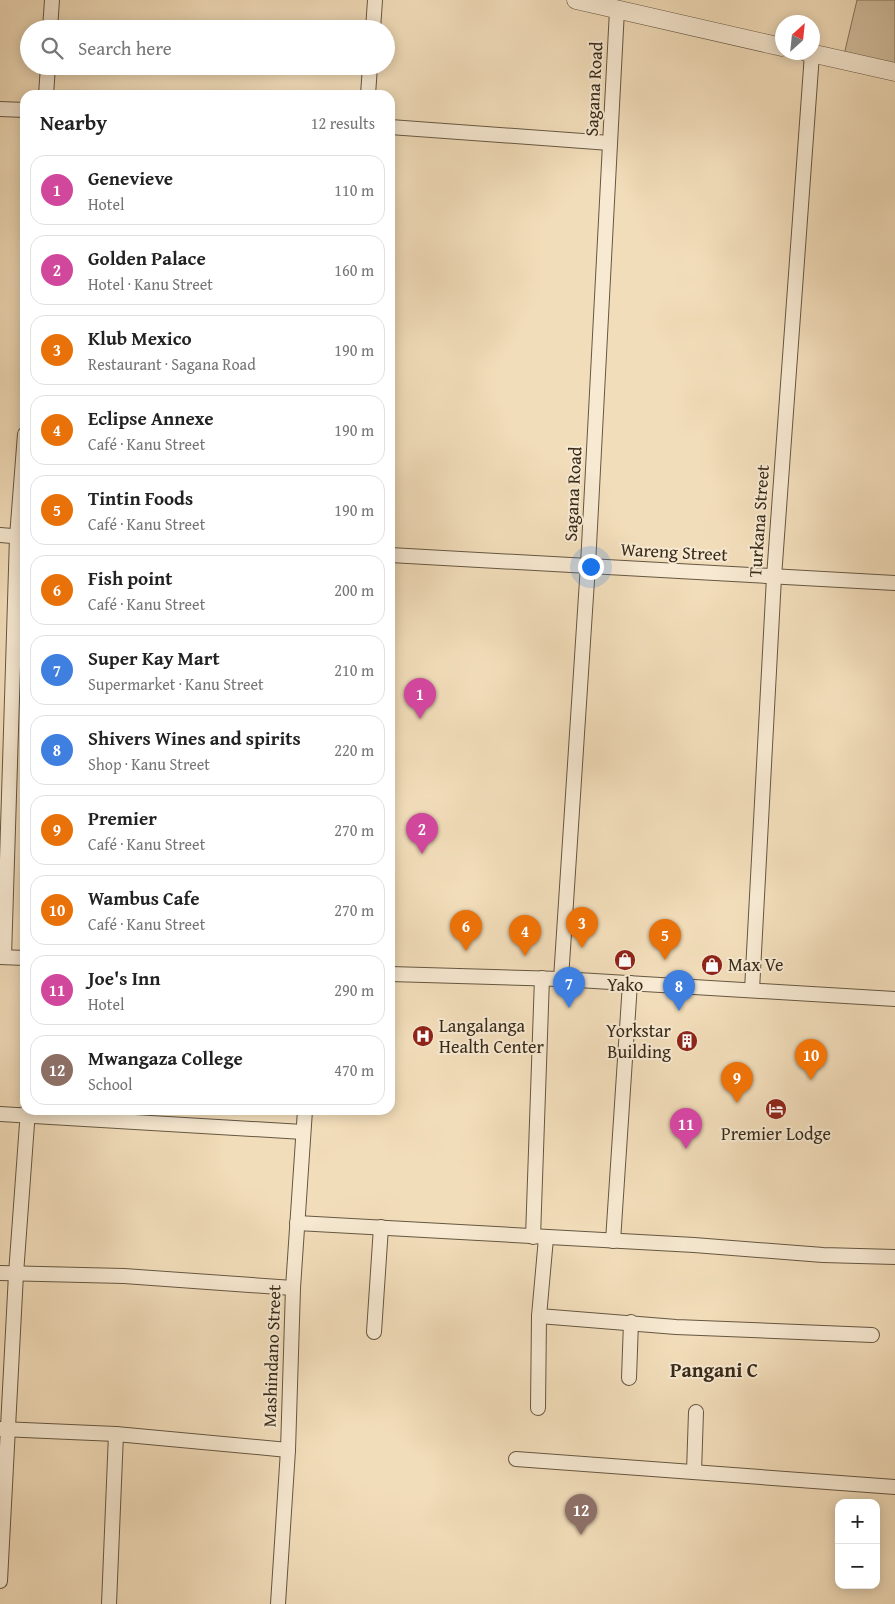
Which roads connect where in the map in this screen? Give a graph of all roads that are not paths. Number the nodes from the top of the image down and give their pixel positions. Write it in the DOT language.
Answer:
graph roads {
  1 [pos="52,0"];
  2 [pos="375,0"];
  3 [pos="576,0"];
  4 [pos="618,10"];
  5 [pos="51,20"];
  6 [pos="374,20"];
  7 [pos="775,45"];
  8 [pos="820,55"];
  9 [pos="809,60"];
  10 [pos="895,72"];
  11 [pos="47,75"];
  12 [pos="369,75"];
  13 [pos="46,90"];
  14 [pos="368,90"];
  15 [pos="0,109"];
  16 [pos="20,110"];
  17 [pos="395,127"];
  18 [pos="610,143"];
  19 [pos="0,535"];
  20 [pos="20,537"];
  21 [pos="395,555"];
  22 [pos="20,559"];
  23 [pos="588,566"];
  24 [pos="774,577"];
  25 [pos="895,582"];
  26 [pos="2,957"];
  27 [pos="20,958"];
  28 [pos="395,974"];
  29 [pos="542,978"];
  30 [pos="561,979"];
  31 [pos="630,983"];
  32 [pos="752,990"];
  33 [pos="895,999"];
  34 [pos="20,1113"];
  35 [pos="0,1114"];
  36 [pos="28,1115"];
  37 [pos="69,1115"];
  38 [pos="305,1115"];
  39 [pos="303,1132"];
  40 [pos="297,1223"];
  41 [pos="381,1227"];
  42 [pos="540,1237"];
  43 [pos="613,1241"];
  44 [pos="895,1257"];
  45 [pos="0,1273"];
  46 [pos="16,1274"];
  47 [pos="293,1288"];
  48 [pos="540,1316"];
  49 [pos="631,1322"];
  50 [pos="374,1332"];
  51 [pos="872,1335"];
  52 [pos="630,1378"];
  53 [pos="538,1408"];
  54 [pos="696,1412"];
  55 [pos="4,1429"];
  56 [pos="116,1434"];
  57 [pos="288,1450"];
  58 [pos="516,1459"];
  59 [pos="694,1472"];
  60 [pos="895,1487"];
  61 [pos="0,1581"];
  62 [pos="108,1604"];
  63 [pos="278,1604"];
  1 -- 5 [label="street"];
  2 -- 6 [label="street"];
  3 -- 4 [label="street"];
  4 -- 7 [label="street"];
  4 -- 18 [label="street, Sagana Road"];
  8 -- 10 [label="street"];
  9 -- 24 [label="street, Turkana Street"];
  11 -- 13 [label="street"];
  12 -- 14 [label="street"];
  15 -- 16 [label="street"];
  17 -- 18 [label="street"];
  18 -- 23 [label="street, Sagana Road"];
  19 -- 20 [label="street"];
  21 -- 23 [label="street, Wareng Street"];
  22 -- 26 [label="street"];
  23 -- 24 [label="street, Wareng Street"];
  23 -- 30 [label="street, Sagana Road"];
  24 -- 25 [label="street, Wareng Street"];
  24 -- 32 [label="street, Turkana Street"];
  26 -- 27 [label="street"];
  28 -- 29 [label="street"];
  29 -- 30 [label="street"];
  29 -- 42 [label="street"];
  30 -- 31 [label="street"];
  31 -- 32 [label="street"];
  31 -- 43 [label="street"];
  32 -- 33 [label="street"];
  34 -- 35 [label="street"];
  36 -- 46 [label="street"];
  37 -- 39 [label="street"];
  38 -- 39 [label="street, Mashindano Street"];
  39 -- 40 [label="street, Mashindano Street"];
  40 -- 41 [label="street"];
  40 -- 47 [label="street, Mashindano Street"];
  41 -- 42 [label="street"];
  41 -- 50 [label="street"];
  42 -- 43 [label="street"];
  42 -- 48 [label="street"];
  43 -- 44 [label="street"];
  45 -- 46 [label="street"];
  46 -- 47 [label="street"];
  46 -- 55 [label="street"];
  47 -- 57 [label="street, Mashindano Street"];
  48 -- 49 [label="street"];
  48 -- 53 [label="street"];
  49 -- 51 [label="street"];
  49 -- 52 [label="street"];
  54 -- 59 [label="street"];
  55 -- 56 [label="street"];
  55 -- 61 [label="street"];
  56 -- 57 [label="street"];
  56 -- 62 [label="street"];
  57 -- 63 [label="street, Mashindano Street"];
  58 -- 59 [label="street"];
  59 -- 60 [label="street"];
}
